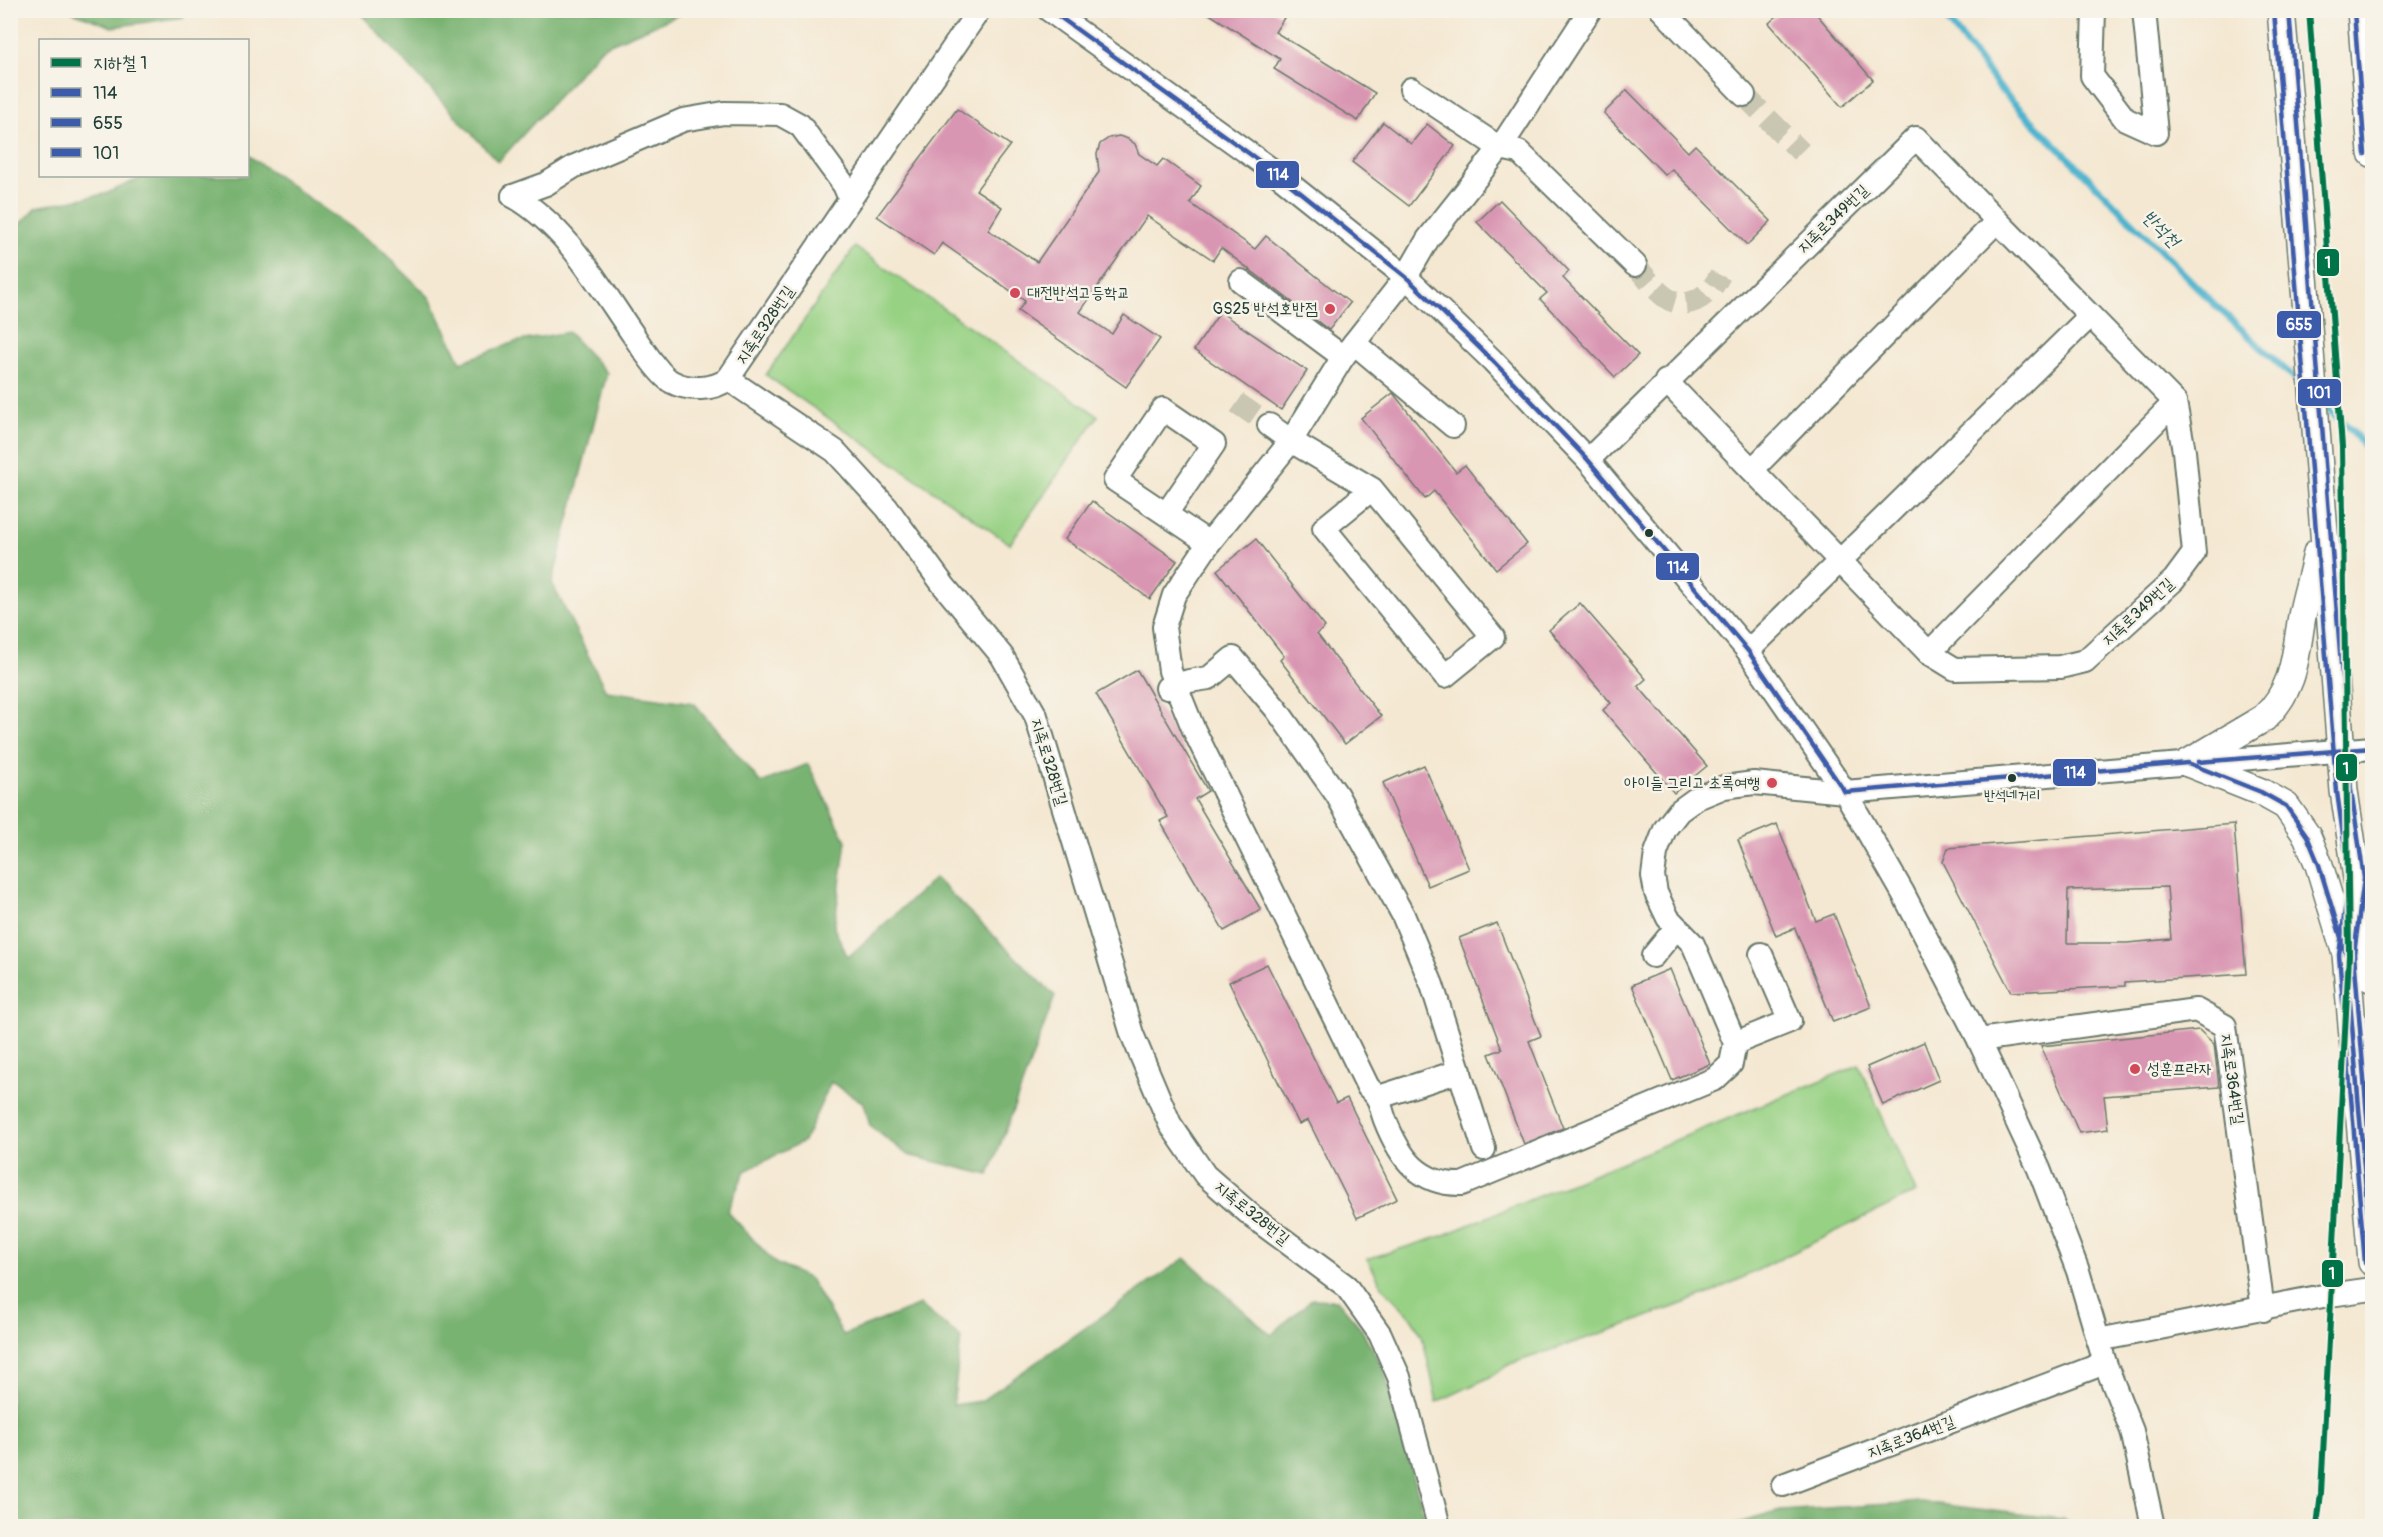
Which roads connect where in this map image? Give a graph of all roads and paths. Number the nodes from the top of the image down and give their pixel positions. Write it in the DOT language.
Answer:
graph roads {
  1 [pos="979,10"];
  2 [pos="1049,10"];
  3 [pos="1590,10"];
  4 [pos="1662,10"];
  5 [pos="2094,10"];
  6 [pos="2144,10"];
  7 [pos="2281,10"];
  8 [pos="2361,10"];
  9 [pos="1411,89"];
  10 [pos="1744,94"];
  11 [pos="1500,148"];
  12 [pos="2373,153"];
  13 [pos="850,199"];
  14 [pos="1997,221"];
  15 [pos="1635,266"];
  16 [pos="1406,277"];
  17 [pos="1242,281"];
  18 [pos="2090,316"];
  19 [pos="1348,350"];
  20 [pos="728,379"];
  21 [pos="1666,381"];
  22 [pos="2175,402"];
  23 [pos="1269,425"];
  24 [pos="1453,426"];
  25 [pos="1291,441"];
  26 [pos="1588,460"];
  27 [pos="1752,470"];
  28 [pos="1372,489"];
  29 [pos="2322,513"];
  30 [pos="1166,514"];
  31 [pos="1209,543"];
  32 [pos="1840,561"];
  33 [pos="1748,651"];
  34 [pos="1929,653"];
  35 [pos="1172,686"];
  36 [pos="2373,748"];
  37 [pos="2341,751"];
  38 [pos="2188,763"];
  39 [pos="1845,792"];
  40 [pos="2357,878"];
  41 [pos="1676,928"];
  42 [pos="1761,954"];
  43 [pos="2346,954"];
  44 [pos="1653,956"];
  45 [pos="2373,979"];
  46 [pos="1979,1040"];
  47 [pos="1735,1044"];
  48 [pos="1460,1071"];
  49 [pos="1378,1097"];
  50 [pos="1484,1149"];
  51 [pos="2373,1263"];
  52 [pos="2373,1289"];
  53 [pos="2263,1310"];
  54 [pos="2098,1340"];
  55 [pos="2105,1363"];
  56 [pos="1783,1485"];
  57 [pos="1439,1527"];
  58 [pos="2153,1527"];
  1 -- 13 [label="street, 지족로328번길"];
  2 -- 16 [label="street"];
  3 -- 11 [label="street"];
  4 -- 10 [label="street"];
  5 -- 6 [label="street"];
  7 -- 29 [label="main road"];
  8 -- 12 [label="main road"];
  9 -- 11 [label="street"];
  11 -- 15 [label="street"];
  11 -- 16 [label="street"];
  13 -- 20 [label="street, 지족로328번길"];
  13 -- 20 [label="street"];
  14 -- 18 [label="street, 지족로349번길"];
  14 -- 21 [label="street, 지족로349번길"];
  14 -- 27 [label="street"];
  16 -- 19 [label="street"];
  16 -- 26 [label="street"];
  17 -- 19 [label="street"];
  18 -- 22 [label="street, 지족로349번길"];
  18 -- 32 [label="street"];
  19 -- 24 [label="street"];
  19 -- 25 [label="street"];
  20 -- 57 [label="street, 지족로328번길"];
  21 -- 26 [label="street, 지족로349번길"];
  21 -- 27 [label="street, 지족로349번길"];
  22 -- 34 [label="street"];
  22 -- 34 [label="street, 지족로349번길"];
  23 -- 25 [label="street"];
  25 -- 28 [label="street"];
  25 -- 31 [label="street"];
  26 -- 33 [label="street"];
  27 -- 32 [label="street, 지족로349번길"];
  28 -- 28 [label="street"];
  29 -- 37 [label="main road"];
  29 -- 38 [label="main road"];
  30 -- 30 [label="street"];
  30 -- 31 [label="street"];
  31 -- 35 [label="street"];
  32 -- 33 [label="street"];
  32 -- 34 [label="street, 지족로349번길"];
  33 -- 39 [label="street"];
  35 -- 48 [label="street"];
  35 -- 49 [label="street"];
  36 -- 37 [label="street"];
  37 -- 38 [label="street"];
  37 -- 40 [label="main road"];
  38 -- 39 [label="street"];
  38 -- 43 [label="main road"];
  39 -- 41 [label="street"];
  39 -- 46 [label="street"];
  40 -- 43 [label="main road"];
  40 -- 45 [label="main road"];
  41 -- 44 [label="street"];
  41 -- 47 [label="street"];
  42 -- 47 [label="street"];
  43 -- 51 [label="main road"];
  46 -- 53 [label="street, 지족로364번길"];
  46 -- 54 [label="street"];
  47 -- 49 [label="street"];
  48 -- 49 [label="street"];
  48 -- 50 [label="street"];
  52 -- 53 [label="street"];
  53 -- 54 [label="street"];
  54 -- 55 [label="street"];
  55 -- 56 [label="street, 지족로364번길"];
  55 -- 58 [label="street"];
}
